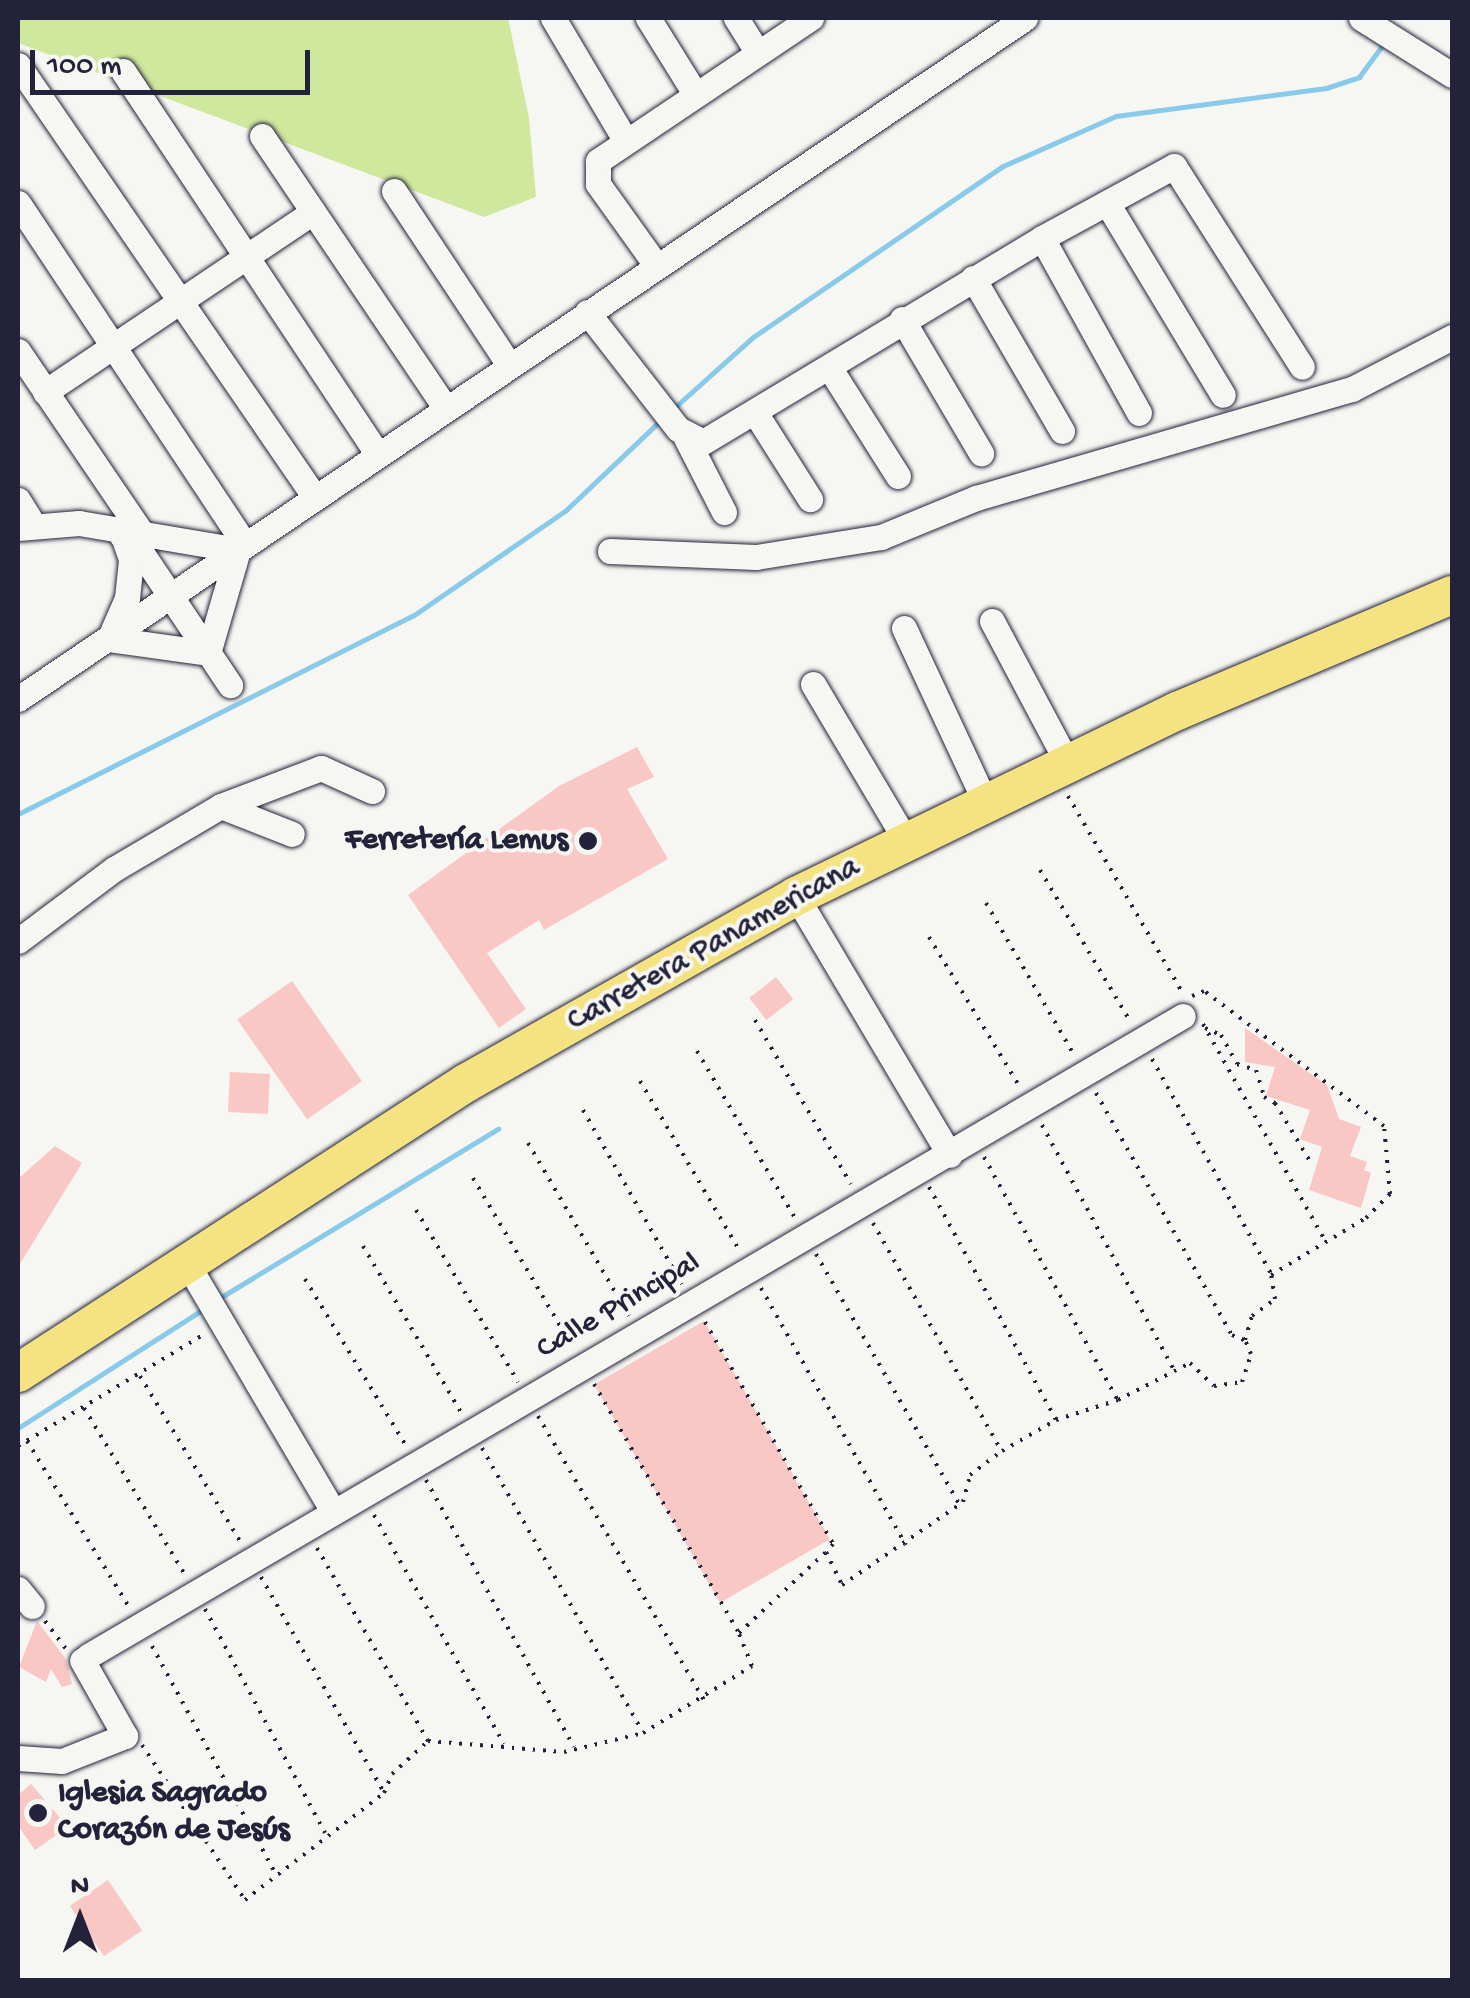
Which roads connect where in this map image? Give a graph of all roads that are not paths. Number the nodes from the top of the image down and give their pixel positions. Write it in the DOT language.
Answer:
graph roads {
  1 [pos="553,18"];
  2 [pos="648,18"];
  3 [pos="736,18"];
  4 [pos="810,18"];
  5 [pos="1024,18"];
  6 [pos="1369,23"];
  7 [pos="758,52"];
  8 [pos="18,65"];
  9 [pos="123,71"];
  10 [pos="1451,71"];
  11 [pos="694,92"];
  12 [pos="28,102"];
  13 [pos="262,136"];
  14 [pos="624,138"];
  15 [pos="394,191"];
  16 [pos="1107,203"];
  17 [pos="18,204"];
  18 [pos="313,212"];
  19 [pos="1042,238"];
  20 [pos="246,258"];
  21 [pos="656,265"];
  22 [pos="972,278"];
  23 [pos="180,302"];
  24 [pos="587,312"];
  25 [pos="902,320"];
  26 [pos="1452,337"];
  27 [pos="112,347"];
  28 [pos="18,351"];
  29 [pos="509,365"];
  30 [pos="829,366"];
  31 [pos="1302,368"];
  32 [pos="46,392"];
  33 [pos="1224,396"];
  34 [pos="445,407"];
  35 [pos="1140,413"];
  36 [pos="756,414"];
  37 [pos="680,431"];
  38 [pos="1062,431"];
  39 [pos="981,453"];
  40 [pos="376,454"];
  41 [pos="898,476"];
  42 [pos="314,496"];
  43 [pos="18,500"];
  44 [pos="810,500"];
  45 [pos="724,512"];
  46 [pos="25,525"];
  47 [pos="133,537"];
  48 [pos="242,548"];
  49 [pos="610,551"];
  50 [pos="1452,595"];
  51 [pos="170,598"];
  52 [pos="992,621"];
  53 [pos="904,628"];
  54 [pos="109,639"];
  55 [pos="208,653"];
  56 [pos="813,684"];
  57 [pos="230,685"];
  58 [pos="18,700"];
  59 [pos="1061,768"];
  60 [pos="372,792"];
  61 [pos="985,802"];
  62 [pos="221,806"];
  63 [pos="292,834"];
  64 [pos="905,840"];
  65 [pos="796,896"];
  66 [pos="18,942"];
  67 [pos="1194,1022"];
  68 [pos="950,1154"];
  69 [pos="184,1260"];
  70 [pos="18,1373"];
  71 [pos="332,1510"];
  72 [pos="18,1758"];
  1 -- 14 [label="street"];
  2 -- 11 [label="street"];
  3 -- 7 [label="street"];
  4 -- 7 [label="street"];
  5 -- 21 [label="street"];
  6 -- 10 [label="street"];
  7 -- 11 [label="street"];
  8 -- 12 [label="street"];
  9 -- 20 [label="street"];
  11 -- 14 [label="street"];
  12 -- 23 [label="street"];
  13 -- 18 [label="street"];
  14 -- 21 [label="street"];
  15 -- 29 [label="street"];
  16 -- 19 [label="street"];
  16 -- 31 [label="street"];
  16 -- 33 [label="street"];
  17 -- 27 [label="street"];
  18 -- 20 [label="street"];
  18 -- 34 [label="street"];
  19 -- 22 [label="street"];
  19 -- 35 [label="street"];
  20 -- 23 [label="street"];
  20 -- 40 [label="street"];
  21 -- 24 [label="street"];
  22 -- 25 [label="street"];
  22 -- 38 [label="street"];
  23 -- 27 [label="street"];
  23 -- 42 [label="street"];
  24 -- 29 [label="street"];
  24 -- 37 [label="street"];
  25 -- 30 [label="street"];
  25 -- 39 [label="street"];
  26 -- 49 [label="street"];
  27 -- 32 [label="street"];
  27 -- 48 [label="street"];
  28 -- 32 [label="street"];
  29 -- 34 [label="street"];
  30 -- 36 [label="street"];
  30 -- 41 [label="street"];
  32 -- 47 [label="street"];
  34 -- 40 [label="street"];
  36 -- 37 [label="street"];
  36 -- 44 [label="street"];
  37 -- 45 [label="street"];
  40 -- 42 [label="street"];
  42 -- 48 [label="street"];
  43 -- 46 [label="street"];
  46 -- 47 [label="street"];
  47 -- 48 [label="street"];
  47 -- 51 [label="street"];
  47 -- 54 [label="street"];
  48 -- 51 [label="street"];
  48 -- 55 [label="street"];
  50 -- 59 [label="highway, Carretera Panamericana"];
  51 -- 54 [label="street"];
  51 -- 55 [label="street"];
  52 -- 59 [label="street"];
  53 -- 61 [label="street"];
  54 -- 55 [label="street"];
  54 -- 58 [label="street"];
  55 -- 57 [label="street"];
  56 -- 64 [label="street"];
  59 -- 61 [label="highway, Carretera Panamericana"];
  60 -- 62 [label="street"];
  61 -- 64 [label="highway, Carretera Panamericana"];
  62 -- 63 [label="street"];
  62 -- 66 [label="street"];
  64 -- 65 [label="highway, Carretera Panamericana"];
  65 -- 68 [label="street"];
  65 -- 69 [label="highway, Carretera Panamericana"];
  67 -- 68 [label="street, Calle Principal"];
  68 -- 71 [label="street, Calle Principal"];
  69 -- 70 [label="highway, Carretera Panamericana"];
  69 -- 71 [label="street"];
  71 -- 72 [label="street, Calle Principal"];
}
